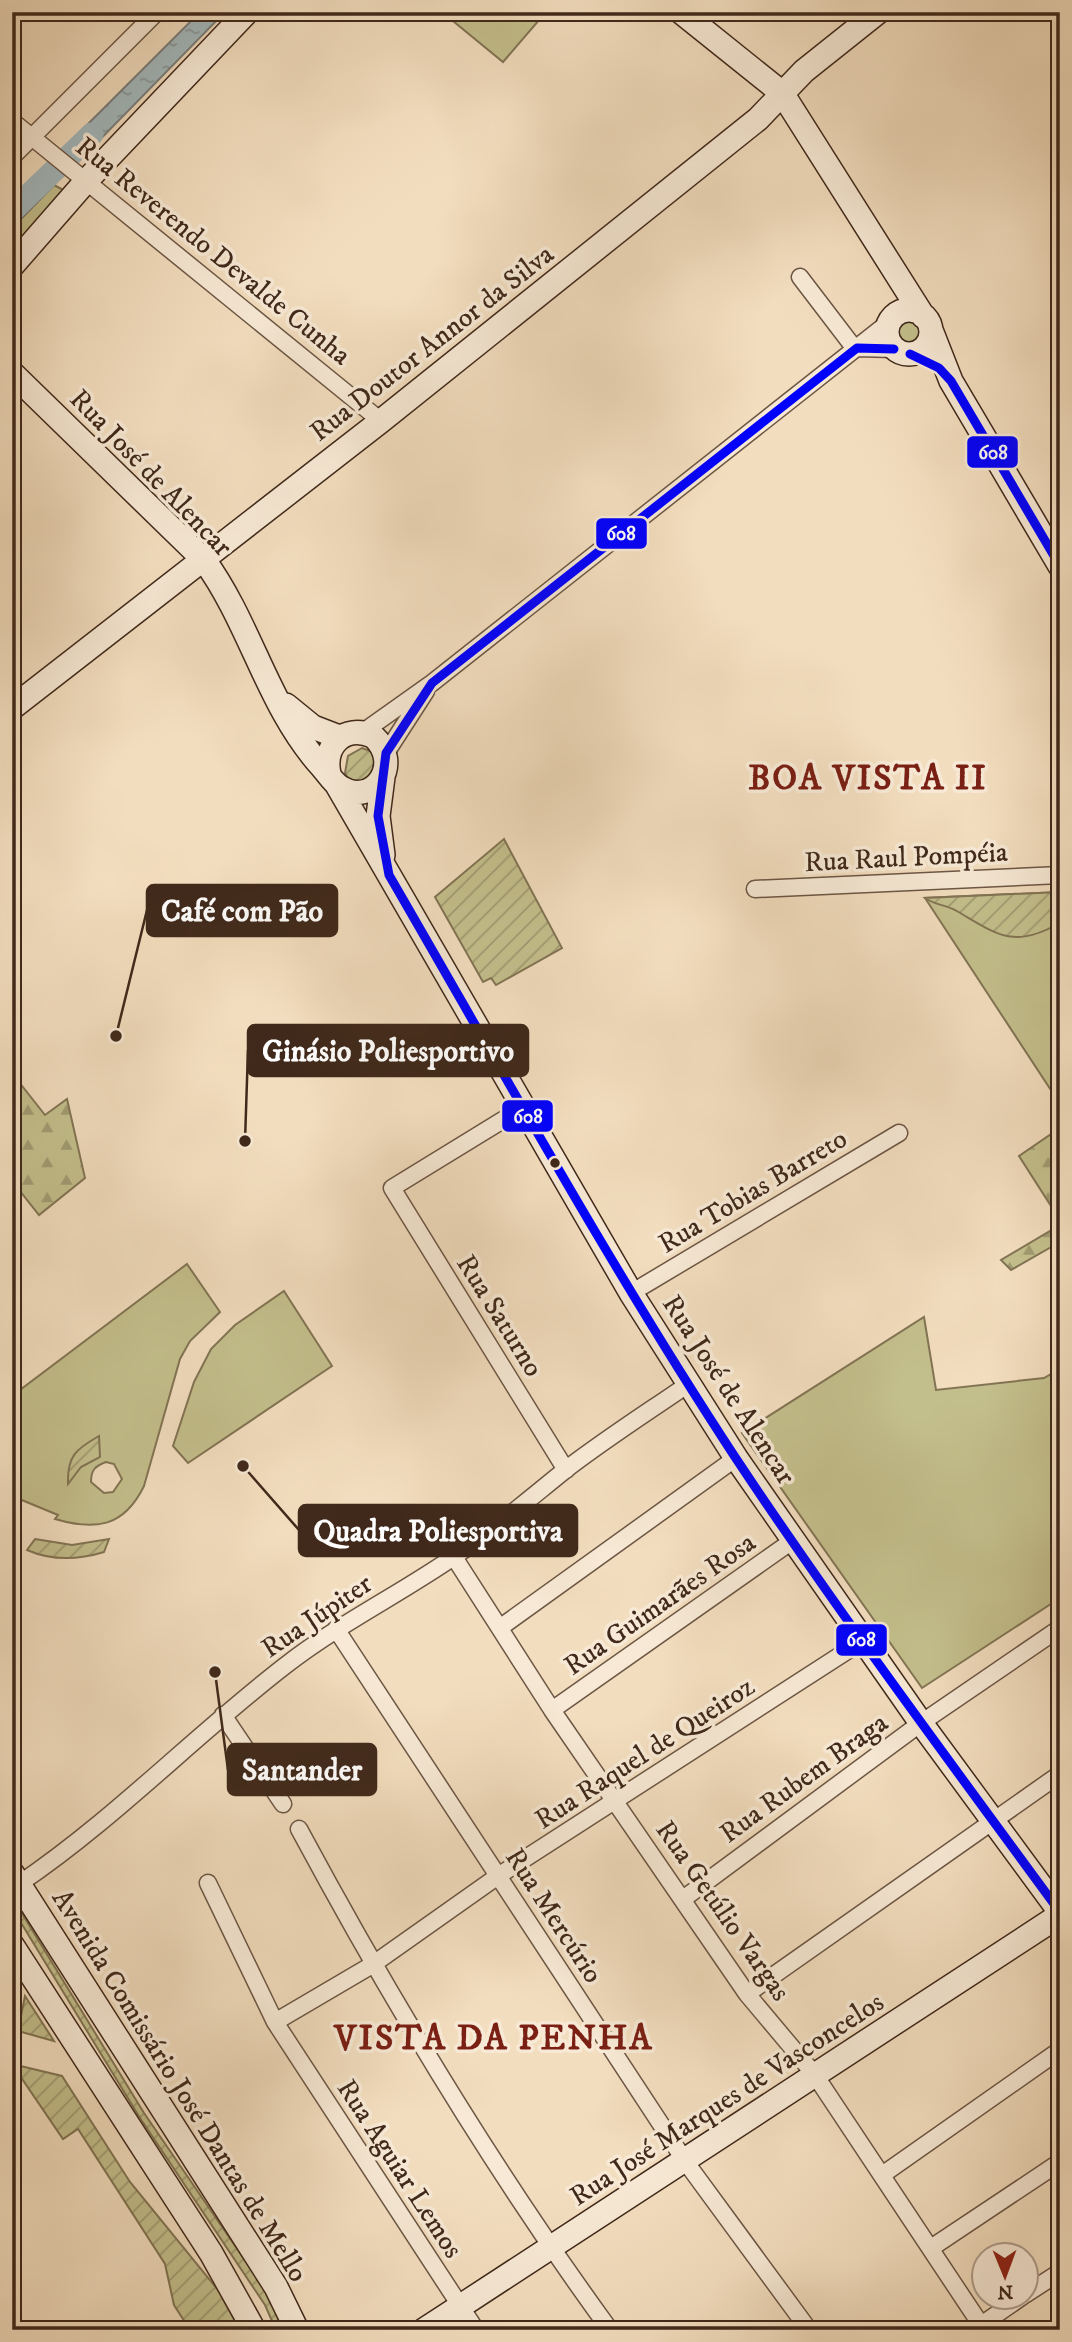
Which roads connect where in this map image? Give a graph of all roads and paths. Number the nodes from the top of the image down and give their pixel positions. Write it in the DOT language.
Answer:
graph roads {
  1 [pos="157,12"];
  2 [pos="247,12"];
  3 [pos="681,12"];
  4 [pos="878,12"];
  5 [pos="782,93"];
  6 [pos="12,121"];
  7 [pos="32,137"];
  8 [pos="12,157"];
  9 [pos="82,176"];
  10 [pos="12,266"];
  11 [pos="900,274"];
  12 [pos="800,277"];
  13 [pos="891,319"];
  14 [pos="927,323"];
  15 [pos="856,349"];
  16 [pos="902,352"];
  17 [pos="12,373"];
  18 [pos="951,381"];
  19 [pos="381,421"];
  20 [pos="204,560"];
  21 [pos="1060,566"];
  22 [pos="432,683"];
  23 [pos="276,696"];
  24 [pos="12,708"];
  25 [pos="363,732"];
  26 [pos="339,737"];
  27 [pos="386,753"];
  28 [pos="383,777"];
  29 [pos="333,780"];
  30 [pos="389,875"];
  31 [pos="1060,875"];
  32 [pos="755,890"];
  33 [pos="524,1107"];
  34 [pos="900,1133"];
  35 [pos="631,1293"];
  36 [pos="690,1383"];
  37 [pos="736,1458"];
  38 [pos="566,1470"];
  39 [pos="795,1539"];
  40 [pos="454,1557"];
  41 [pos="501,1627"];
  42 [pos="1060,1628"];
  43 [pos="337,1629"];
  44 [pos="864,1640"];
  45 [pos="552,1710"];
  46 [pos="223,1715"];
  47 [pos="921,1723"];
  48 [pos="1060,1774"];
  49 [pos="617,1802"];
  50 [pos="283,1804"];
  51 [pos="993,1819"];
  52 [pos="299,1829"];
  53 [pos="498,1876"];
  54 [pos="16,1879"];
  55 [pos="208,1883"];
  56 [pos="683,1899"];
  57 [pos="1060,1914"];
  58 [pos="12,1945"];
  59 [pos="372,1965"];
  60 [pos="747,1994"];
  61 [pos="275,2022"];
  62 [pos="1060,2050"];
  63 [pos="815,2075"];
  64 [pos="685,2161"];
  65 [pos="1060,2162"];
  66 [pos="882,2175"];
  67 [pos="551,2248"];
  68 [pos="931,2248"];
  69 [pos="1060,2272"];
  70 [pos="1040,2285"];
  71 [pos="459,2306"];
  72 [pos="970,2308"];
  73 [pos="971,2310"];
  74 [pos="1003,2310"];
  75 [pos="254,2330"];
  76 [pos="297,2330"];
  77 [pos="424,2330"];
  78 [pos="476,2330"];
  79 [pos="610,2330"];
  80 [pos="808,2330"];
  1 -- 7 [label="street"];
  2 -- 9 [label="street"];
  3 -- 5 [label="street"];
  4 -- 5 [label="street, Rua Doutor Annor da Silva"];
  5 -- 11 [label="street"];
  5 -- 19 [label="street, Rua Doutor Annor da Silva"];
  6 -- 7 [label="street, Rua Reverendo Devalde Cunha"];
  7 -- 8 [label="street"];
  7 -- 9 [label="street, Rua Reverendo Devalde Cunha"];
  9 -- 10 [label="street"];
  9 -- 19 [label="street, Rua Reverendo Devalde Cunha"];
  11 -- 13 [label="street"];
  11 -- 14 [label="street"];
  12 -- 15 [label="street"];
  13 -- 14 [label="street"];
  13 -- 15 [label="street"];
  13 -- 16 [label="street"];
  14 -- 16 [label="street"];
  14 -- 18 [label="street"];
  15 -- 16 [label="street"];
  15 -- 22 [label="street"];
  16 -- 18 [label="street"];
  17 -- 20 [label="street, Rua José de Alencar"];
  18 -- 21 [label="street"];
  19 -- 20 [label="street, Rua Doutor Annor da Silva"];
  20 -- 23 [label="street, Rua José de Alencar"];
  20 -- 24 [label="street, Rua Doutor Annor da Silva"];
  22 -- 25 [label="street"];
  22 -- 27 [label="street"];
  23 -- 26 [label="street, Rua José de Alencar"];
  23 -- 29 [label="street, Rua José de Alencar"];
  25 -- 26 [label="street"];
  25 -- 27 [label="street"];
  26 -- 29 [label="street"];
  27 -- 28 [label="street"];
  28 -- 29 [label="street"];
  28 -- 30 [label="street, Rua José de Alencar"];
  29 -- 30 [label="street, Rua José de Alencar"];
  30 -- 33 [label="street, Rua José de Alencar"];
  31 -- 32 [label="street, Rua Raul Pompéia"];
  33 -- 35 [label="street, Rua José de Alencar"];
  33 -- 38 [label="street, Rua Saturno"];
  34 -- 35 [label="street, Rua Tobias Barreto"];
  35 -- 36 [label="street, Rua José de Alencar"];
  36 -- 37 [label="street, Rua José de Alencar"];
  36 -- 38 [label="street, Rua Júpiter"];
  37 -- 39 [label="street, Rua José de Alencar"];
  37 -- 41 [label="street"];
  38 -- 40 [label="street, Rua Júpiter"];
  39 -- 44 [label="street, Rua José de Alencar"];
  39 -- 45 [label="street, Rua Guimarães Rosa"];
  40 -- 41 [label="street, Rua Getúlio Vargas"];
  40 -- 43 [label="street, Rua Júpiter"];
  41 -- 45 [label="street, Rua Getúlio Vargas"];
  42 -- 47 [label="street, Rua Rubem Braga"];
  43 -- 46 [label="street, Rua Júpiter"];
  43 -- 53 [label="street, Rua Mercúrio"];
  44 -- 47 [label="street, Rua José de Alencar"];
  44 -- 49 [label="street, Rua Raquel de Queiroz"];
  45 -- 49 [label="street, Rua Getúlio Vargas"];
  46 -- 50 [label="street"];
  46 -- 54 [label="street, Rua Júpiter"];
  47 -- 51 [label="street, Rua José de Alencar"];
  47 -- 56 [label="street, Rua Rubem Braga"];
  48 -- 51 [label="street"];
  49 -- 53 [label="street, Rua Raquel de Queiroz"];
  49 -- 56 [label="street, Rua Getúlio Vargas"];
  51 -- 57 [label="street, Rua José de Alencar"];
  51 -- 60 [label="street"];
  52 -- 59 [label="street"];
  53 -- 59 [label="street, Rua Raquel de Queiroz"];
  53 -- 64 [label="street, Rua Mercúrio"];
  54 -- 76 [label="street, Avenida Comissário José Dantas de Mello"];
  55 -- 61 [label="street, Rua Aguiar Lemos"];
  56 -- 60 [label="street, Rua Getúlio Vargas"];
  57 -- 63 [label="street, Rua José Marques de Vasconcelos"];
  58 -- 75 [label="street"];
  59 -- 61 [label="street, Rua Raquel de Queiroz"];
  59 -- 67 [label="street"];
  60 -- 63 [label="street, Rua Getúlio Vargas"];
  61 -- 71 [label="street, Rua Aguiar Lemos"];
  62 -- 66 [label="street"];
  63 -- 64 [label="street, Rua José Marques de Vasconcelos"];
  63 -- 66 [label="street, Rua Getúlio Vargas"];
  64 -- 67 [label="street, Rua José Marques de Vasconcelos"];
  64 -- 80 [label="street, Rua Mercúrio"];
  65 -- 68 [label="street"];
  66 -- 68 [label="street, Rua Getúlio Vargas"];
  67 -- 71 [label="street, Rua José Marques de Vasconcelos"];
  67 -- 79 [label="street"];
  68 -- 72 [label="street, Rua Getúlio Vargas"];
  69 -- 70 [label="street"];
  71 -- 77 [label="street, Rua José Marques de Vasconcelos"];
  71 -- 78 [label="street, Rua Aguiar Lemos"];
  73 -- 74 [label="street, Rua Getúlio Vargas"];
}
